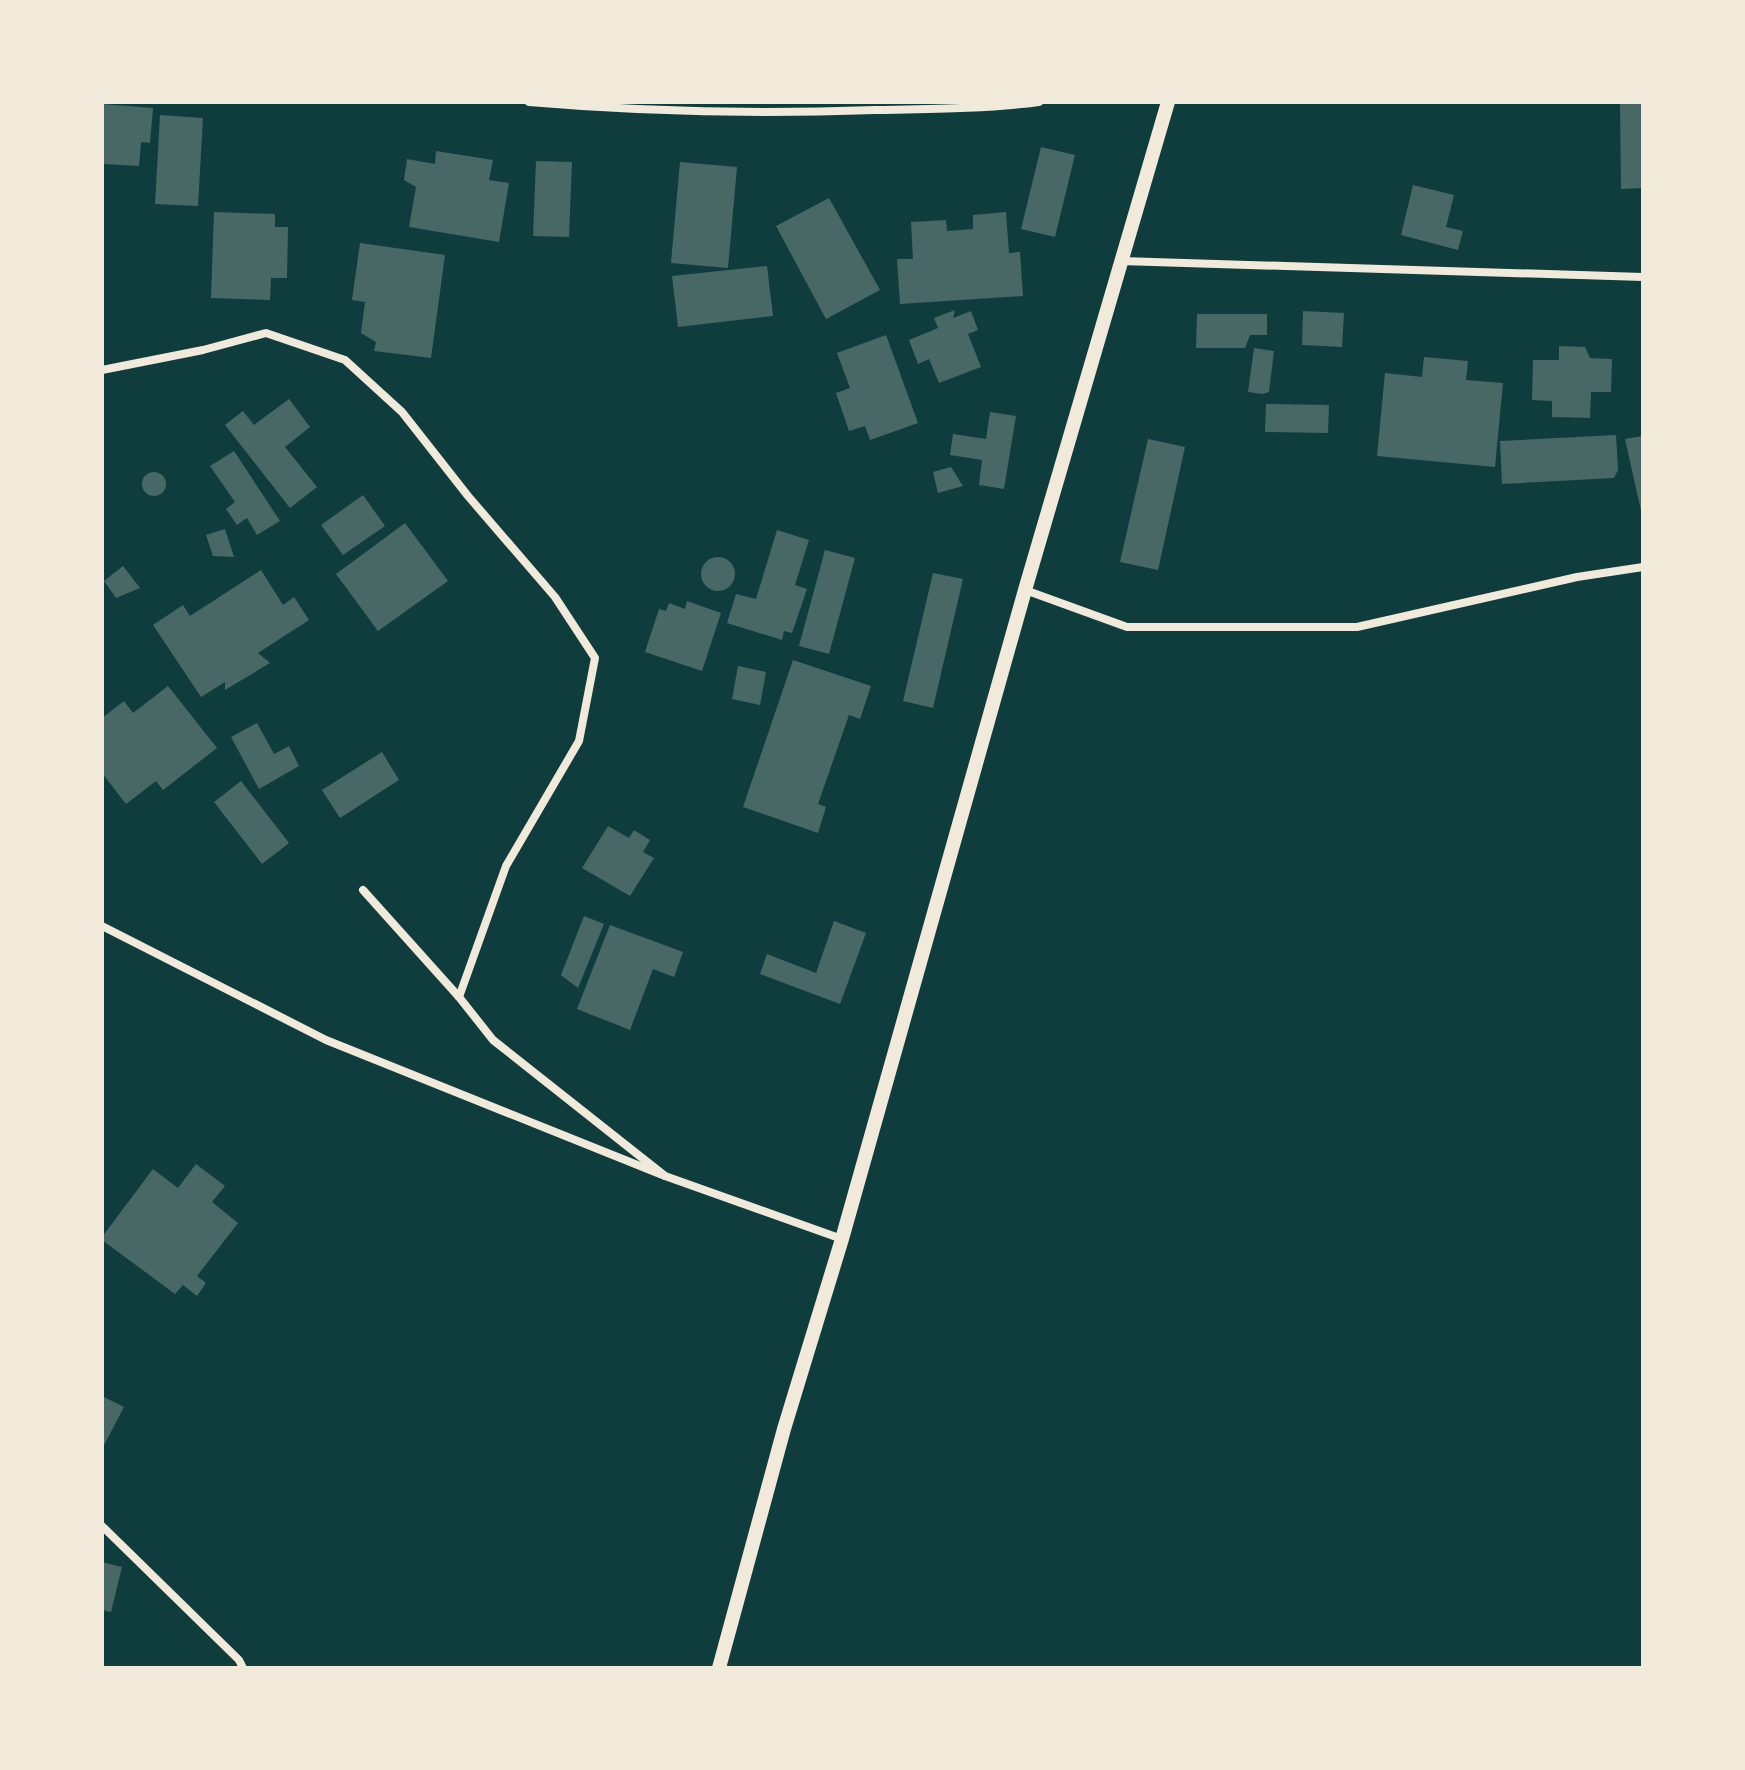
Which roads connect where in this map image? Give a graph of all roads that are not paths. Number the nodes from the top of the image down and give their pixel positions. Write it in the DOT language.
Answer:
graph roads {
  1 [pos="529,102"];
  2 [pos="1039,102"];
  3 [pos="1168,102"];
  4 [pos="1121,261"];
  5 [pos="1643,277"];
  6 [pos="102,370"];
  7 [pos="1643,567"];
  8 [pos="1025,590"];
  9 [pos="363,890"];
  10 [pos="103,930"];
  11 [pos="459,997"];
  12 [pos="665,1176"];
  13 [pos="842,1239"];
  14 [pos="102,1526"];
  15 [pos="243,1668"];
  16 [pos="719,1668"];
  1 -- 2 [label="street"];
  3 -- 4 [label="street"];
  4 -- 5 [label="street"];
  4 -- 8 [label="street"];
  6 -- 11 [label="street"];
  7 -- 8 [label="street"];
  8 -- 13 [label="street"];
  9 -- 11 [label="street"];
  10 -- 12 [label="street"];
  11 -- 12 [label="street"];
  12 -- 13 [label="street"];
  13 -- 16 [label="street"];
  14 -- 15 [label="street"];
}
